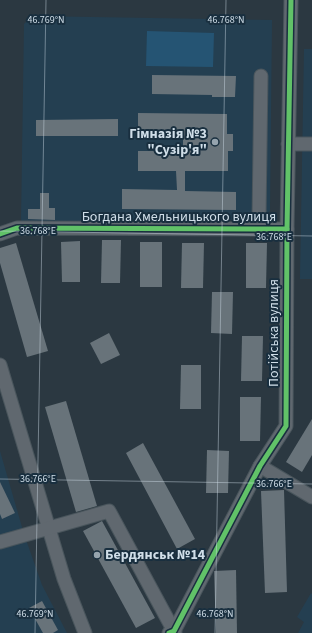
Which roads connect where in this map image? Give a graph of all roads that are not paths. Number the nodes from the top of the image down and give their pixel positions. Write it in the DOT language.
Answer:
graph roads {
  1 [pos="291,0"];
  2 [pos="260,76"];
  3 [pos="288,144"];
  4 [pos="312,144"];
  5 [pos="261,229"];
  6 [pos="287,230"];
  7 [pos="0,234"];
  8 [pos="0,365"];
  9 [pos="260,466"];
  10 [pos="312,497"];
  11 [pos="48,528"];
  12 [pos="0,542"];
  13 [pos="173,632"];
  14 [pos="85,633"];
  1 -- 3 [label="street, Потійська вулиця"];
  2 -- 5 [label="street"];
  3 -- 4 [label="street"];
  3 -- 6 [label="street, Потійська вулиця"];
  5 -- 6 [label="street, Богдана Хмельницького вулиця"];
  5 -- 7 [label="street, Богдана Хмельницького вулиця"];
  6 -- 9 [label="street, Потійська вулиця"];
  8 -- 11 [label="street"];
  9 -- 10 [label="street"];
  9 -- 13 [label="street, Потійська вулиця"];
  11 -- 12 [label="street"];
  11 -- 13 [label="street"];
  11 -- 14 [label="street"];
}
